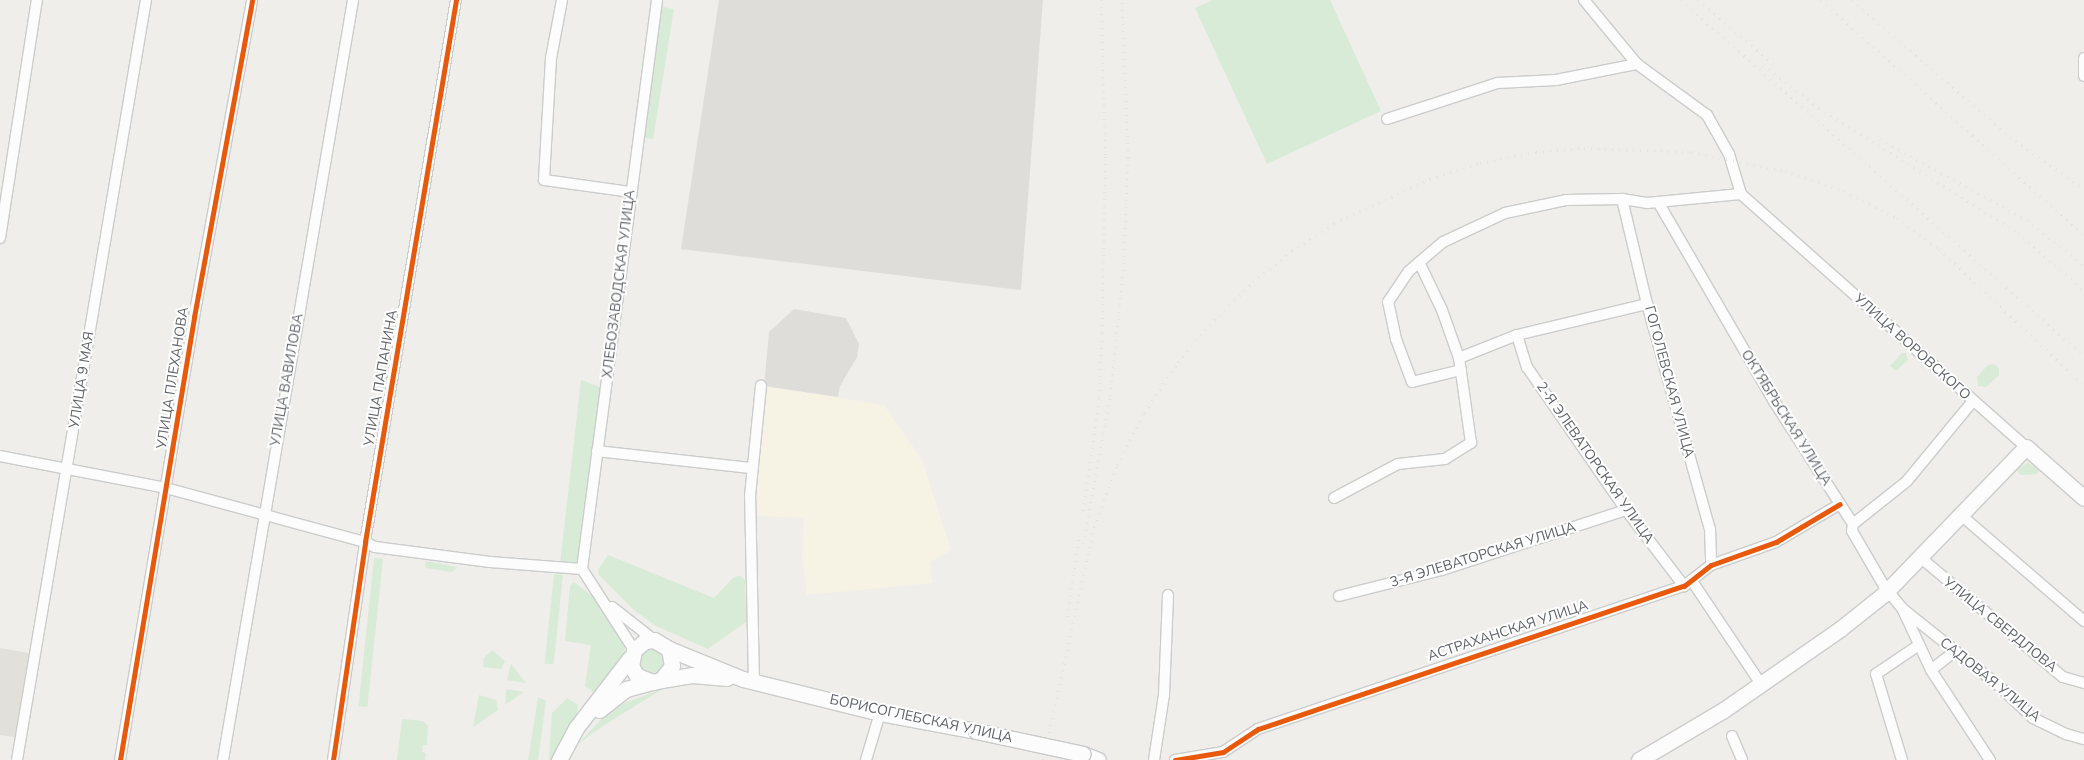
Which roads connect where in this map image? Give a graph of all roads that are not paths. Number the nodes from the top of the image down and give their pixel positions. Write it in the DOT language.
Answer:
graph roads {
  1 [pos="37,0"];
  2 [pos="146,0"];
  3 [pos="252,0"];
  4 [pos="353,0"];
  5 [pos="456,0"];
  6 [pos="562,0"];
  7 [pos="657,0"];
  8 [pos="1584,0"];
  9 [pos="2084,58"];
  10 [pos="1636,64"];
  11 [pos="2084,76"];
  12 [pos="1387,119"];
  13 [pos="630,192"];
  14 [pos="1741,194"];
  15 [pos="1622,199"];
  16 [pos="1658,202"];
  17 [pos="0,238"];
  18 [pos="1419,262"];
  19 [pos="1647,304"];
  20 [pos="1517,335"];
  21 [pos="1459,358"];
  22 [pos="1460,370"];
  23 [pos="761,386"];
  24 [pos="1973,401"];
  25 [pos="2026,447"];
  26 [pos="597,450"];
  27 [pos="0,456"];
  28 [pos="68,467"];
  29 [pos="752,468"];
  30 [pos="166,488"];
  31 [pos="1334,498"];
  32 [pos="2084,498"];
  33 [pos="1840,504"];
  34 [pos="1626,510"];
  35 [pos="264,514"];
  36 [pos="1962,516"];
  37 [pos="1853,524"];
  38 [pos="365,542"];
  39 [pos="1921,558"];
  40 [pos="1710,564"];
  41 [pos="582,569"];
  42 [pos="1688,584"];
  43 [pos="1888,590"];
  44 [pos="1168,595"];
  45 [pos="1339,596"];
  46 [pos="604,601"];
  47 [pos="1902,608"];
  48 [pos="2084,621"];
  49 [pos="654,640"];
  50 [pos="1920,646"];
  51 [pos="669,649"];
  52 [pos="1955,652"];
  53 [pos="632,654"];
  54 [pos="1931,670"];
  55 [pos="748,680"];
  56 [pos="657,681"];
  57 [pos="2084,683"];
  58 [pos="1761,684"];
  59 [pos="880,713"];
  60 [pos="576,728"];
  61 [pos="1732,736"];
  62 [pos="2084,739"];
  63 [pos="18,760"];
  64 [pos="120,760"];
  65 [pos="223,760"];
  66 [pos="333,760"];
  67 [pos="558,760"];
  68 [pos="866,760"];
  69 [pos="1098,760"];
  70 [pos="1154,760"];
  71 [pos="1175,760"];
  72 [pos="1639,760"];
  73 [pos="1742,760"];
  74 [pos="1902,760"];
  75 [pos="1990,760"];
  1 -- 17 [label="street"];
  2 -- 28 [label="street, УЛИЦА 9 МАЯ"];
  3 -- 30 [label="street, УЛИЦА ПЛЕХАНОВА"];
  4 -- 35 [label="street, УЛИЦА ВАВИЛОВА"];
  5 -- 38 [label="street, УЛИЦА ПАПАНИНА"];
  6 -- 13 [label="street"];
  7 -- 13 [label="street, ХЛЕБОЗАВОДСКАЯ УЛИЦА"];
  8 -- 10 [label="street"];
  9 -- 11 [label="street"];
  10 -- 12 [label="street"];
  10 -- 14 [label="street"];
  13 -- 26 [label="street, ХЛЕБОЗАВОДСКАЯ УЛИЦА"];
  14 -- 16 [label="street"];
  14 -- 24 [label="street, УЛИЦА ВОРОВСКОГО"];
  15 -- 16 [label="street"];
  15 -- 18 [label="street"];
  15 -- 19 [label="street, ГОГОЛЕВСКАЯ УЛИЦА"];
  16 -- 33 [label="street, ОКТЯБРЬСКАЯ УЛИЦА"];
  18 -- 21 [label="street"];
  18 -- 22 [label="street"];
  19 -- 20 [label="street"];
  19 -- 40 [label="street, ГОГОЛЕВСКАЯ УЛИЦА"];
  20 -- 21 [label="street"];
  20 -- 34 [label="street, 2-Я ЭЛЕВАТОРСКАЯ УЛИЦА"];
  21 -- 22 [label="street"];
  22 -- 31 [label="street"];
  23 -- 29 [label="street"];
  24 -- 25 [label="street, УЛИЦА ВОРОВСКОГО"];
  24 -- 37 [label="street"];
  25 -- 32 [label="street, УЛИЦА ВОРОВСКОГО"];
  25 -- 36 [label="street"];
  26 -- 29 [label="street"];
  26 -- 41 [label="street, ХЛЕБОЗАВОДСКАЯ УЛИЦА"];
  27 -- 28 [label="street"];
  28 -- 30 [label="street"];
  28 -- 63 [label="street, УЛИЦА 9 МАЯ"];
  29 -- 55 [label="street"];
  30 -- 35 [label="street"];
  30 -- 64 [label="street, УЛИЦА ПЛЕХАНОВА"];
  33 -- 37 [label="street, ОКТЯБРЬСКАЯ УЛИЦА"];
  33 -- 40 [label="street, АСТРАХАНСКАЯ УЛИЦА"];
  34 -- 42 [label="street, 2-Я ЭЛЕВАТОРСКАЯ УЛИЦА"];
  34 -- 45 [label="street, 3-Я ЭЛЕВАТОРСКАЯ УЛИЦА"];
  35 -- 38 [label="street"];
  35 -- 65 [label="street, УЛИЦА ВАВИЛОВА"];
  36 -- 39 [label="street"];
  36 -- 48 [label="street"];
  37 -- 43 [label="street, ОКТЯБРЬСКАЯ УЛИЦА"];
  38 -- 41 [label="street"];
  38 -- 66 [label="street, УЛИЦА ПАПАНИНА"];
  39 -- 43 [label="street"];
  39 -- 57 [label="street, УЛИЦА СВЕРДЛОВА"];
  40 -- 42 [label="street, АСТРАХАНСКАЯ УЛИЦА"];
  41 -- 46 [label="street"];
  42 -- 58 [label="street, 2-Я ЭЛЕВАТОРСКАЯ УЛИЦА"];
  42 -- 71 [label="street, АСТРАХАНСКАЯ УЛИЦА"];
  43 -- 47 [label="street, ОКТЯБРЬСКАЯ УЛИЦА"];
  43 -- 58 [label="street"];
  44 -- 70 [label="street"];
  46 -- 49 [label="street"];
  46 -- 53 [label="street"];
  47 -- 50 [label="street, ОКТЯБРЬСКАЯ УЛИЦА"];
  47 -- 52 [label="street, САДОВАЯ УЛИЦА"];
  49 -- 51 [label="street"];
  49 -- 53 [label="street"];
  50 -- 54 [label="street, ОКТЯБРЬСКАЯ УЛИЦА"];
  50 -- 74 [label="street"];
  51 -- 55 [label="street"];
  51 -- 56 [label="street"];
  52 -- 54 [label="street"];
  52 -- 62 [label="street, САДОВАЯ УЛИЦА"];
  53 -- 56 [label="street"];
  53 -- 60 [label="street"];
  54 -- 75 [label="street, ОКТЯБРЬСКАЯ УЛИЦА"];
  55 -- 56 [label="street"];
  55 -- 59 [label="street, БОРИСОГЛЕБСКАЯ УЛИЦА"];
  56 -- 60 [label="street"];
  58 -- 72 [label="street"];
  59 -- 68 [label="street"];
  59 -- 69 [label="street, БОРИСОГЛЕБСКАЯ УЛИЦА, bridge"];
  60 -- 67 [label="street"];
  61 -- 73 [label="street"];
}
